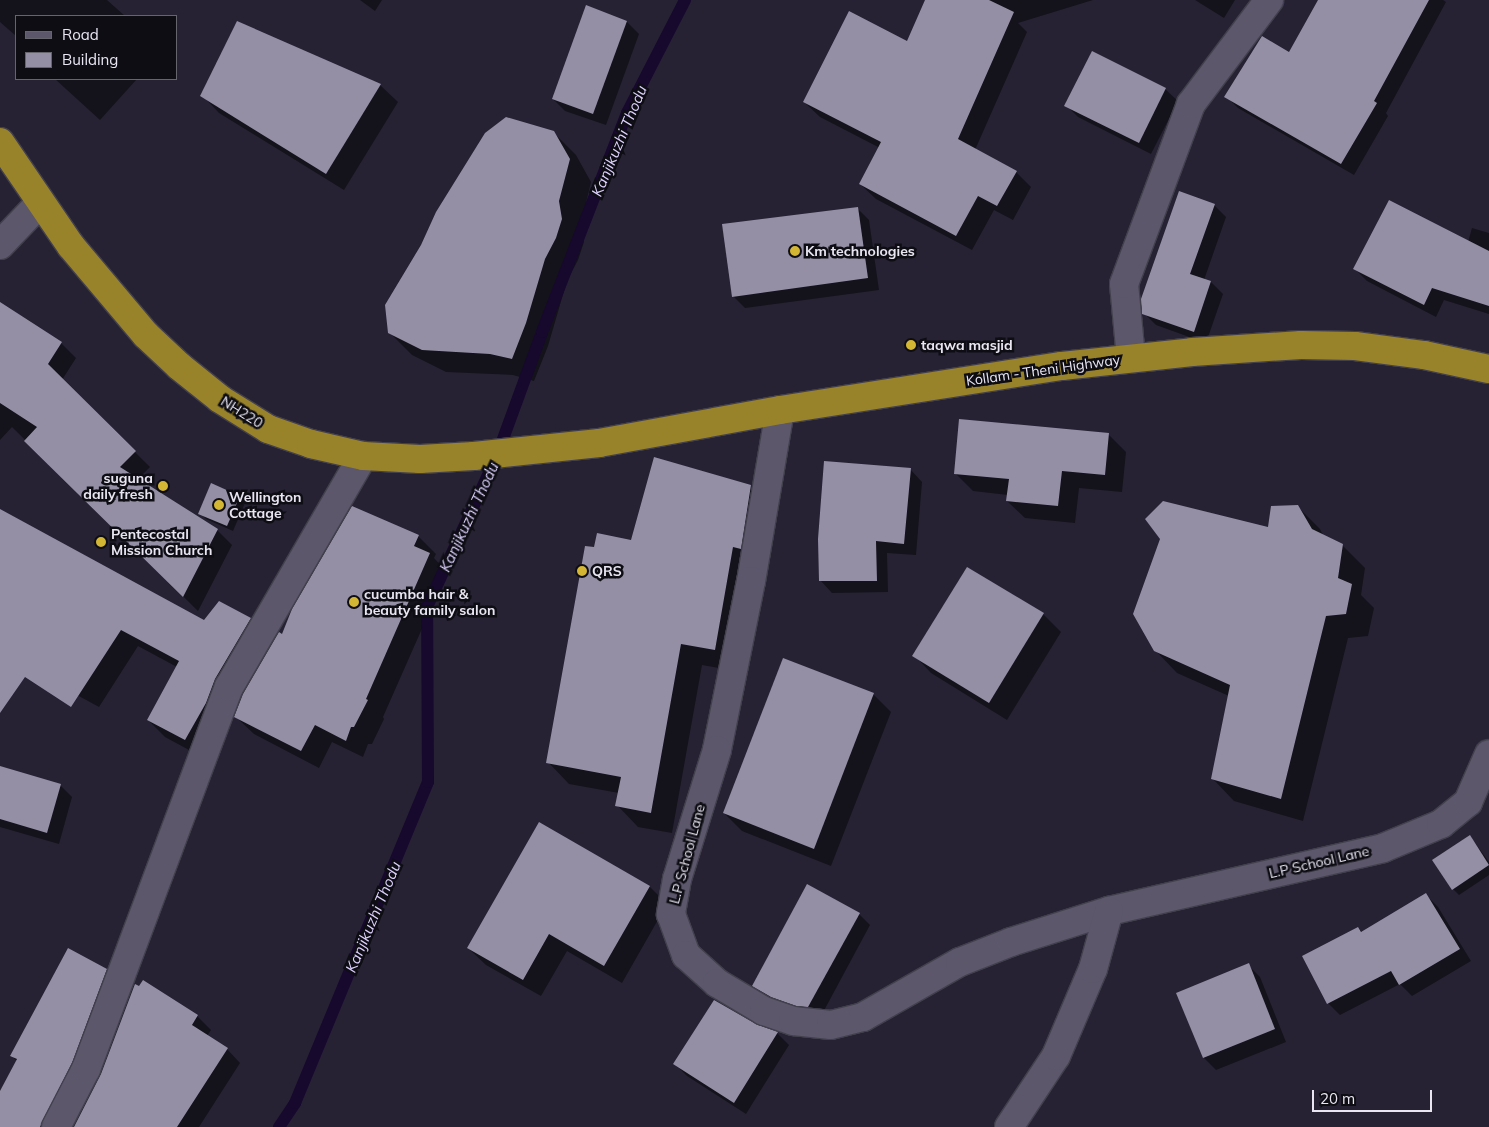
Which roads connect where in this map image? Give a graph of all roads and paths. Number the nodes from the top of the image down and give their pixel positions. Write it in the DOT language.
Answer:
graph roads {
  1 [pos="1269,0"];
  2 [pos="0,142"];
  3 [pos="40,203"];
  4 [pos="0,245"];
  5 [pos="1130,358"];
  6 [pos="1489,368"];
  7 [pos="780,410"];
  8 [pos="599,443"];
  9 [pos="363,456"];
  10 [pos="1489,754"];
  11 [pos="1109,911"];
  12 [pos="56,1127"];
  13 [pos="1010,1127"];
  1 -- 5 [label="street"];
  2 -- 3 [label="highway, NH220"];
  3 -- 4 [label="street"];
  3 -- 9 [label="highway, NH220"];
  5 -- 6 [label="highway, Kollam - Theni Highway"];
  5 -- 7 [label="highway, Kollam - Theni Highway"];
  7 -- 8 [label="highway, Kollam - Theni Highway"];
  7 -- 11 [label="street, L.P School Lane"];
  8 -- 9 [label="highway, NH220"];
  9 -- 12 [label="street"];
  10 -- 11 [label="street, L.P School Lane"];
  11 -- 13 [label="street"];
}
